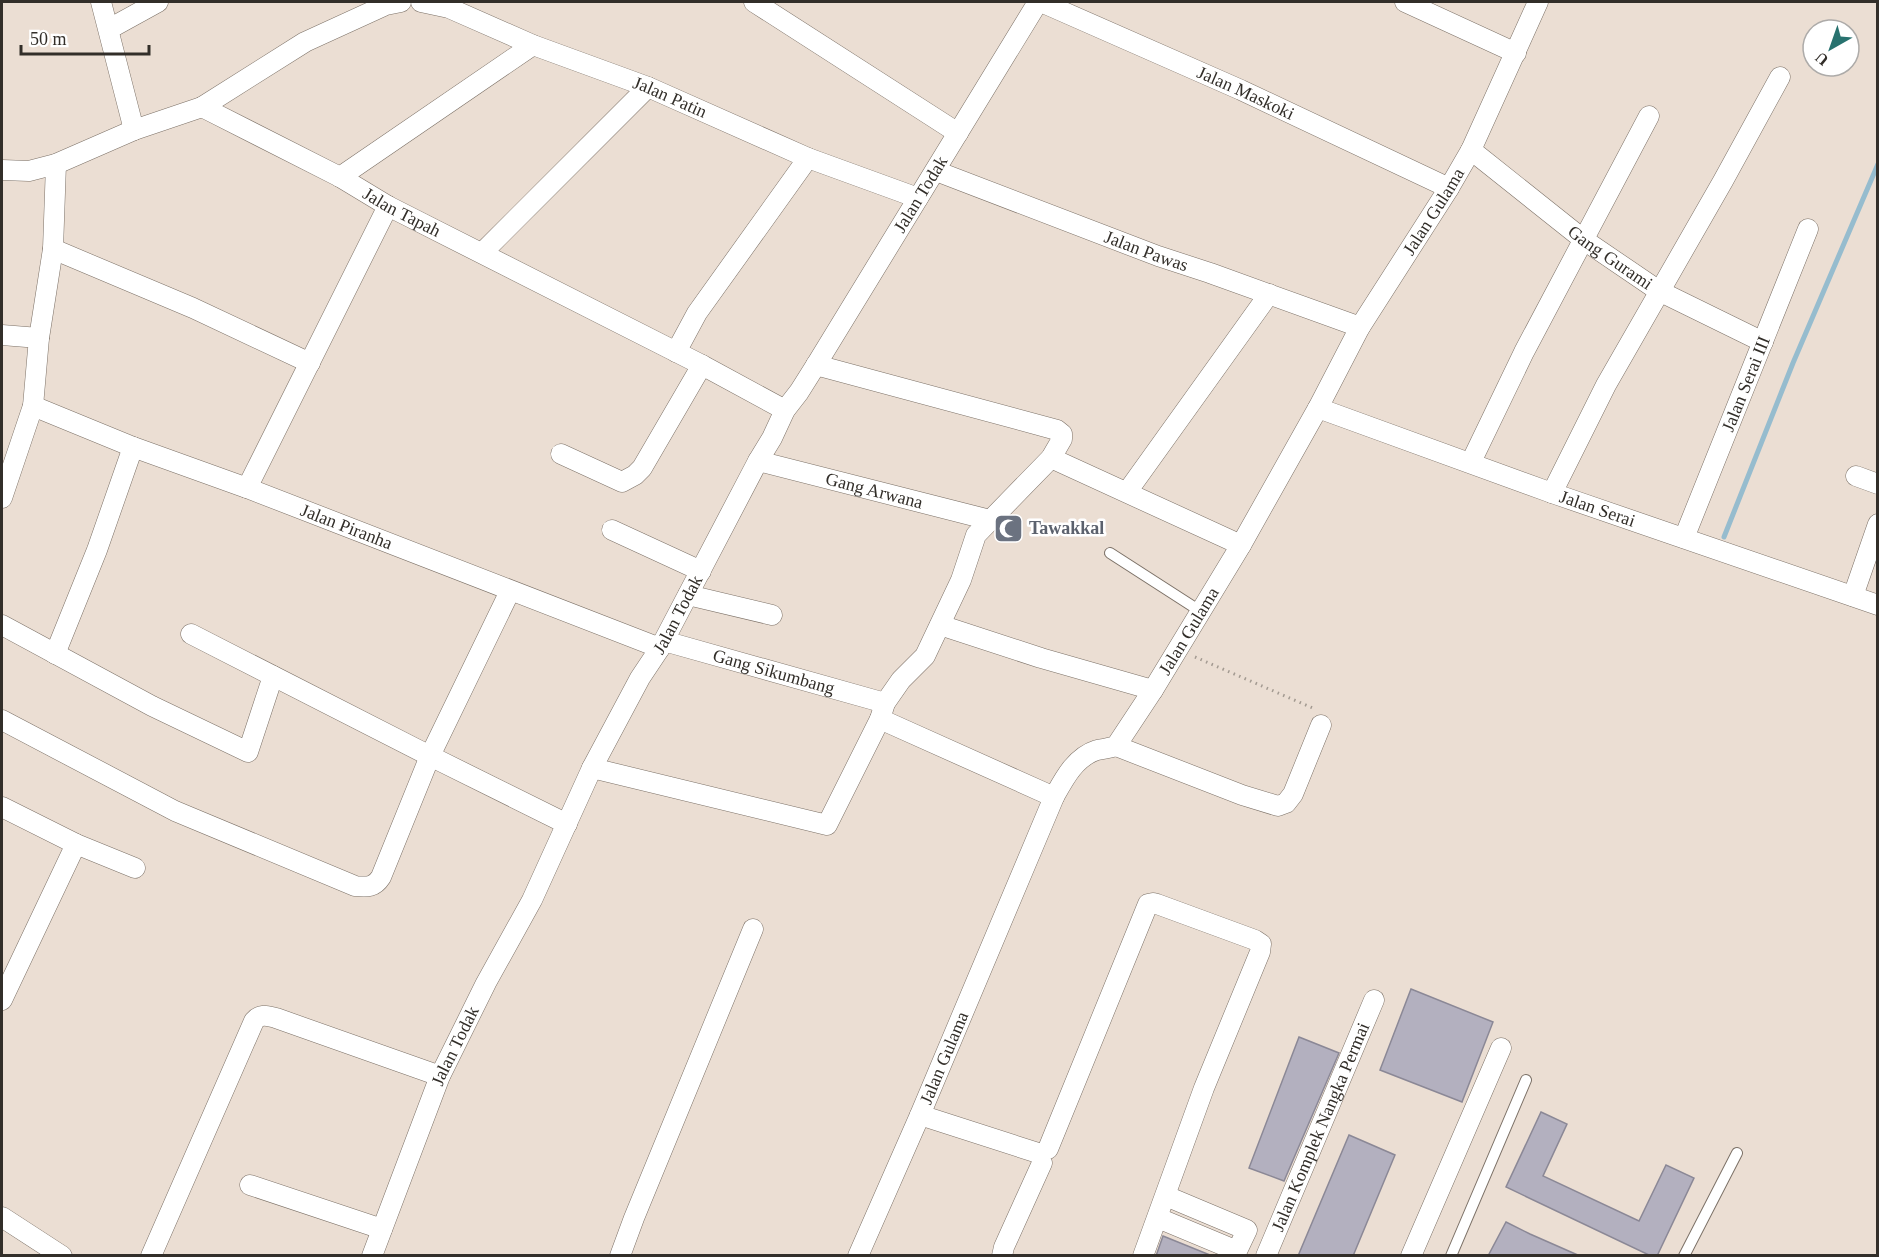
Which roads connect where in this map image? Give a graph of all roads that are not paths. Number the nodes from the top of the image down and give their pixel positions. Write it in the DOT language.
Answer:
graph roads {
  1 [pos="101,2"];
  2 [pos="158,2"];
  3 [pos="401,2"];
  4 [pos="421,2"];
  5 [pos="754,2"];
  6 [pos="1040,2"];
  7 [pos="1407,2"];
  8 [pos="1538,2"];
  9 [pos="109,29"];
  10 [pos="533,45"];
  11 [pos="1516,53"];
  12 [pos="1780,77"];
  13 [pos="648,87"];
  14 [pos="202,107"];
  15 [pos="1649,116"];
  16 [pos="134,130"];
  17 [pos="958,133"];
  18 [pos="1471,150"];
  19 [pos="808,158"];
  20 [pos="56,164"];
  21 [pos="2,170"];
  22 [pos="936,171"];
  23 [pos="340,177"];
  24 [pos="1449,188"];
  25 [pos="918,198"];
  26 [pos="388,206"];
  27 [pos="1808,229"];
  28 [pos="1584,240"];
  29 [pos="53,249"];
  30 [pos="483,252"];
  31 [pos="1659,291"];
  32 [pos="1269,294"];
  33 [pos="1360,327"];
  34 [pos="2,335"];
  35 [pos="39,338"];
  36 [pos="1763,342"];
  37 [pos="676,352"];
  38 [pos="310,363"];
  39 [pos="702,365"];
  40 [pos="816,365"];
  41 [pos="33,406"];
  42 [pos="1318,408"];
  43 [pos="785,410"];
  44 [pos="133,447"];
  45 [pos="561,454"];
  46 [pos="1051,458"];
  47 [pos="758,461"];
  48 [pos="1471,462"];
  49 [pos="1856,476"];
  50 [pos="1878,484"];
  51 [pos="247,488"];
  52 [pos="1127,492"];
  53 [pos="1552,493"];
  54 [pos="2,498"];
  55 [pos="990,520"];
  56 [pos="1878,524"];
  57 [pos="612,530"];
  58 [pos="1684,538"];
  59 [pos="1241,545"];
  60 [pos="1110,553"];
  61 [pos="701,571"];
  62 [pos="510,591"];
  63 [pos="688,595"];
  64 [pos="1853,596"];
  65 [pos="1878,605"];
  66 [pos="1200,611"];
  67 [pos="772,615"];
  68 [pos="2,625"];
  69 [pos="940,625"];
  70 [pos="191,634"];
  71 [pos="662,645"];
  72 [pos="55,654"];
  73 [pos="273,676"];
  74 [pos="1153,690"];
  75 [pos="883,711"];
  76 [pos="2,720"];
  77 [pos="1321,725"];
  78 [pos="1116,746"];
  79 [pos="430,756"];
  80 [pos="592,768"];
  81 [pos="1054,797"];
  82 [pos="2,807"];
  83 [pos="567,824"];
  84 [pos="76,844"];
  85 [pos="135,868"];
  86 [pos="753,928"];
  87 [pos="2,1000"];
  88 [pos="1374,1000"];
  89 [pos="1502,1048"];
  90 [pos="440,1076"];
  91 [pos="1526,1080"];
  92 [pos="920,1115"];
  93 [pos="1737,1153"];
  94 [pos="1043,1155"];
  95 [pos="250,1185"];
  96 [pos="1166,1196"];
  97 [pos="2,1217"];
  98 [pos="1158,1218"];
  99 [pos="382,1229"];
  100 [pos="62,1256"];
  101 [pos="151,1256"];
  102 [pos="372,1256"];
  103 [pos="620,1256"];
  104 [pos="858,1256"];
  105 [pos="1002,1256"];
  106 [pos="1143,1256"];
  107 [pos="1266,1256"];
  108 [pos="1411,1256"];
  109 [pos="1451,1256"];
  110 [pos="1684,1256"];
  1 -- 9 [label="street"];
  2 -- 9 [label="street"];
  3 -- 14 [label="street"];
  4 -- 10 [label="street, Jalan Patin"];
  5 -- 17 [label="street"];
  6 -- 17 [label="street, Jalan Todak"];
  6 -- 24 [label="street, Jalan Maskoki"];
  7 -- 11 [label="street"];
  8 -- 11 [label="street, Jalan Gulama"];
  9 -- 16 [label="street"];
  10 -- 13 [label="street, Jalan Patin"];
  10 -- 23 [label="street"];
  11 -- 18 [label="street, Jalan Gulama"];
  12 -- 31 [label="street"];
  13 -- 19 [label="street, Jalan Patin"];
  13 -- 30 [label="street"];
  14 -- 16 [label="street"];
  14 -- 23 [label="street, Jalan Tapah"];
  15 -- 28 [label="street"];
  16 -- 20 [label="street"];
  17 -- 22 [label="street, Jalan Todak"];
  18 -- 24 [label="street, Jalan Gulama"];
  18 -- 28 [label="street, Gang Gurami"];
  19 -- 25 [label="street, Jalan Patin"];
  19 -- 37 [label="street"];
  20 -- 21 [label="street"];
  20 -- 29 [label="street"];
  22 -- 25 [label="street, Jalan Todak"];
  22 -- 32 [label="street, Jalan Pawas"];
  23 -- 26 [label="street, Jalan Tapah"];
  24 -- 33 [label="street, Jalan Gulama"];
  25 -- 40 [label="street, Jalan Todak"];
  26 -- 30 [label="street, Jalan Tapah"];
  26 -- 38 [label="street"];
  27 -- 36 [label="street, Jalan Serai III"];
  28 -- 31 [label="street, Gang Gurami"];
  28 -- 48 [label="street"];
  29 -- 35 [label="street"];
  29 -- 38 [label="street"];
  30 -- 37 [label="street, Jalan Tapah"];
  31 -- 36 [label="street, Gang Gurami"];
  31 -- 53 [label="street"];
  32 -- 33 [label="street, Jalan Pawas"];
  32 -- 52 [label="street"];
  33 -- 42 [label="street, Jalan Gulama"];
  34 -- 35 [label="street"];
  35 -- 41 [label="street"];
  36 -- 58 [label="street, Jalan Serai III"];
  37 -- 39 [label="street, Jalan Tapah"];
  38 -- 51 [label="street"];
  39 -- 43 [label="street, Jalan Tapah"];
  39 -- 45 [label="street"];
  40 -- 43 [label="street, Jalan Todak"];
  40 -- 46 [label="street"];
  41 -- 44 [label="street, Jalan Piranha"];
  41 -- 54 [label="street"];
  42 -- 48 [label="street, Jalan Serai"];
  42 -- 59 [label="street, Jalan Gulama"];
  43 -- 47 [label="street, Jalan Todak"];
  44 -- 51 [label="street, Jalan Piranha"];
  44 -- 72 [label="street"];
  46 -- 52 [label="street"];
  46 -- 55 [label="street"];
  47 -- 55 [label="street, Gang Arwana"];
  47 -- 61 [label="street, Jalan Todak"];
  48 -- 53 [label="street, Jalan Serai"];
  49 -- 50 [label="street"];
  51 -- 62 [label="street, Jalan Piranha"];
  52 -- 59 [label="street"];
  53 -- 58 [label="street, Jalan Serai"];
  55 -- 69 [label="street"];
  56 -- 64 [label="street"];
  57 -- 61 [label="street"];
  58 -- 64 [label="street, Jalan Serai"];
  59 -- 66 [label="street, Jalan Gulama"];
  60 -- 66 [label="lane"];
  61 -- 63 [label="street, Jalan Todak"];
  62 -- 71 [label="street, Jalan Piranha"];
  62 -- 79 [label="street"];
  63 -- 67 [label="street"];
  63 -- 71 [label="street, Jalan Todak"];
  64 -- 65 [label="street, Jalan Serai"];
  66 -- 74 [label="street, Jalan Gulama"];
  68 -- 72 [label="street"];
  69 -- 74 [label="street"];
  69 -- 75 [label="street"];
  70 -- 73 [label="street"];
  71 -- 75 [label="street, Gang Sikumbang"];
  71 -- 80 [label="street, Jalan Todak"];
  72 -- 73 [label="street"];
  73 -- 79 [label="street"];
  74 -- 78 [label="street, Jalan Gulama"];
  75 -- 80 [label="street"];
  75 -- 81 [label="street, Gang Sikumbang"];
  76 -- 79 [label="street"];
  77 -- 78 [label="street"];
  78 -- 81 [label="street, Jalan Gulama"];
  79 -- 83 [label="street"];
  80 -- 83 [label="street, Jalan Todak"];
  81 -- 92 [label="street, Jalan Gulama"];
  82 -- 84 [label="street"];
  83 -- 90 [label="street, Jalan Todak"];
  84 -- 85 [label="street"];
  84 -- 87 [label="street"];
  86 -- 103 [label="street"];
  88 -- 107 [label="street, Jalan Komplek Nangka Permai"];
  89 -- 108 [label="street"];
  90 -- 99 [label="street, Jalan Todak"];
  90 -- 101 [label="street"];
  91 -- 109 [label="lane"];
  92 -- 94 [label="street"];
  92 -- 104 [label="street, Jalan Gulama"];
  93 -- 110 [label="lane"];
  94 -- 96 [label="street"];
  94 -- 105 [label="street"];
  95 -- 99 [label="street"];
  96 -- 98 [label="street"];
  96 -- 98 [label="street"];
  97 -- 100 [label="street"];
  98 -- 106 [label="street"];
  99 -- 102 [label="street, Jalan Todak"];
}
